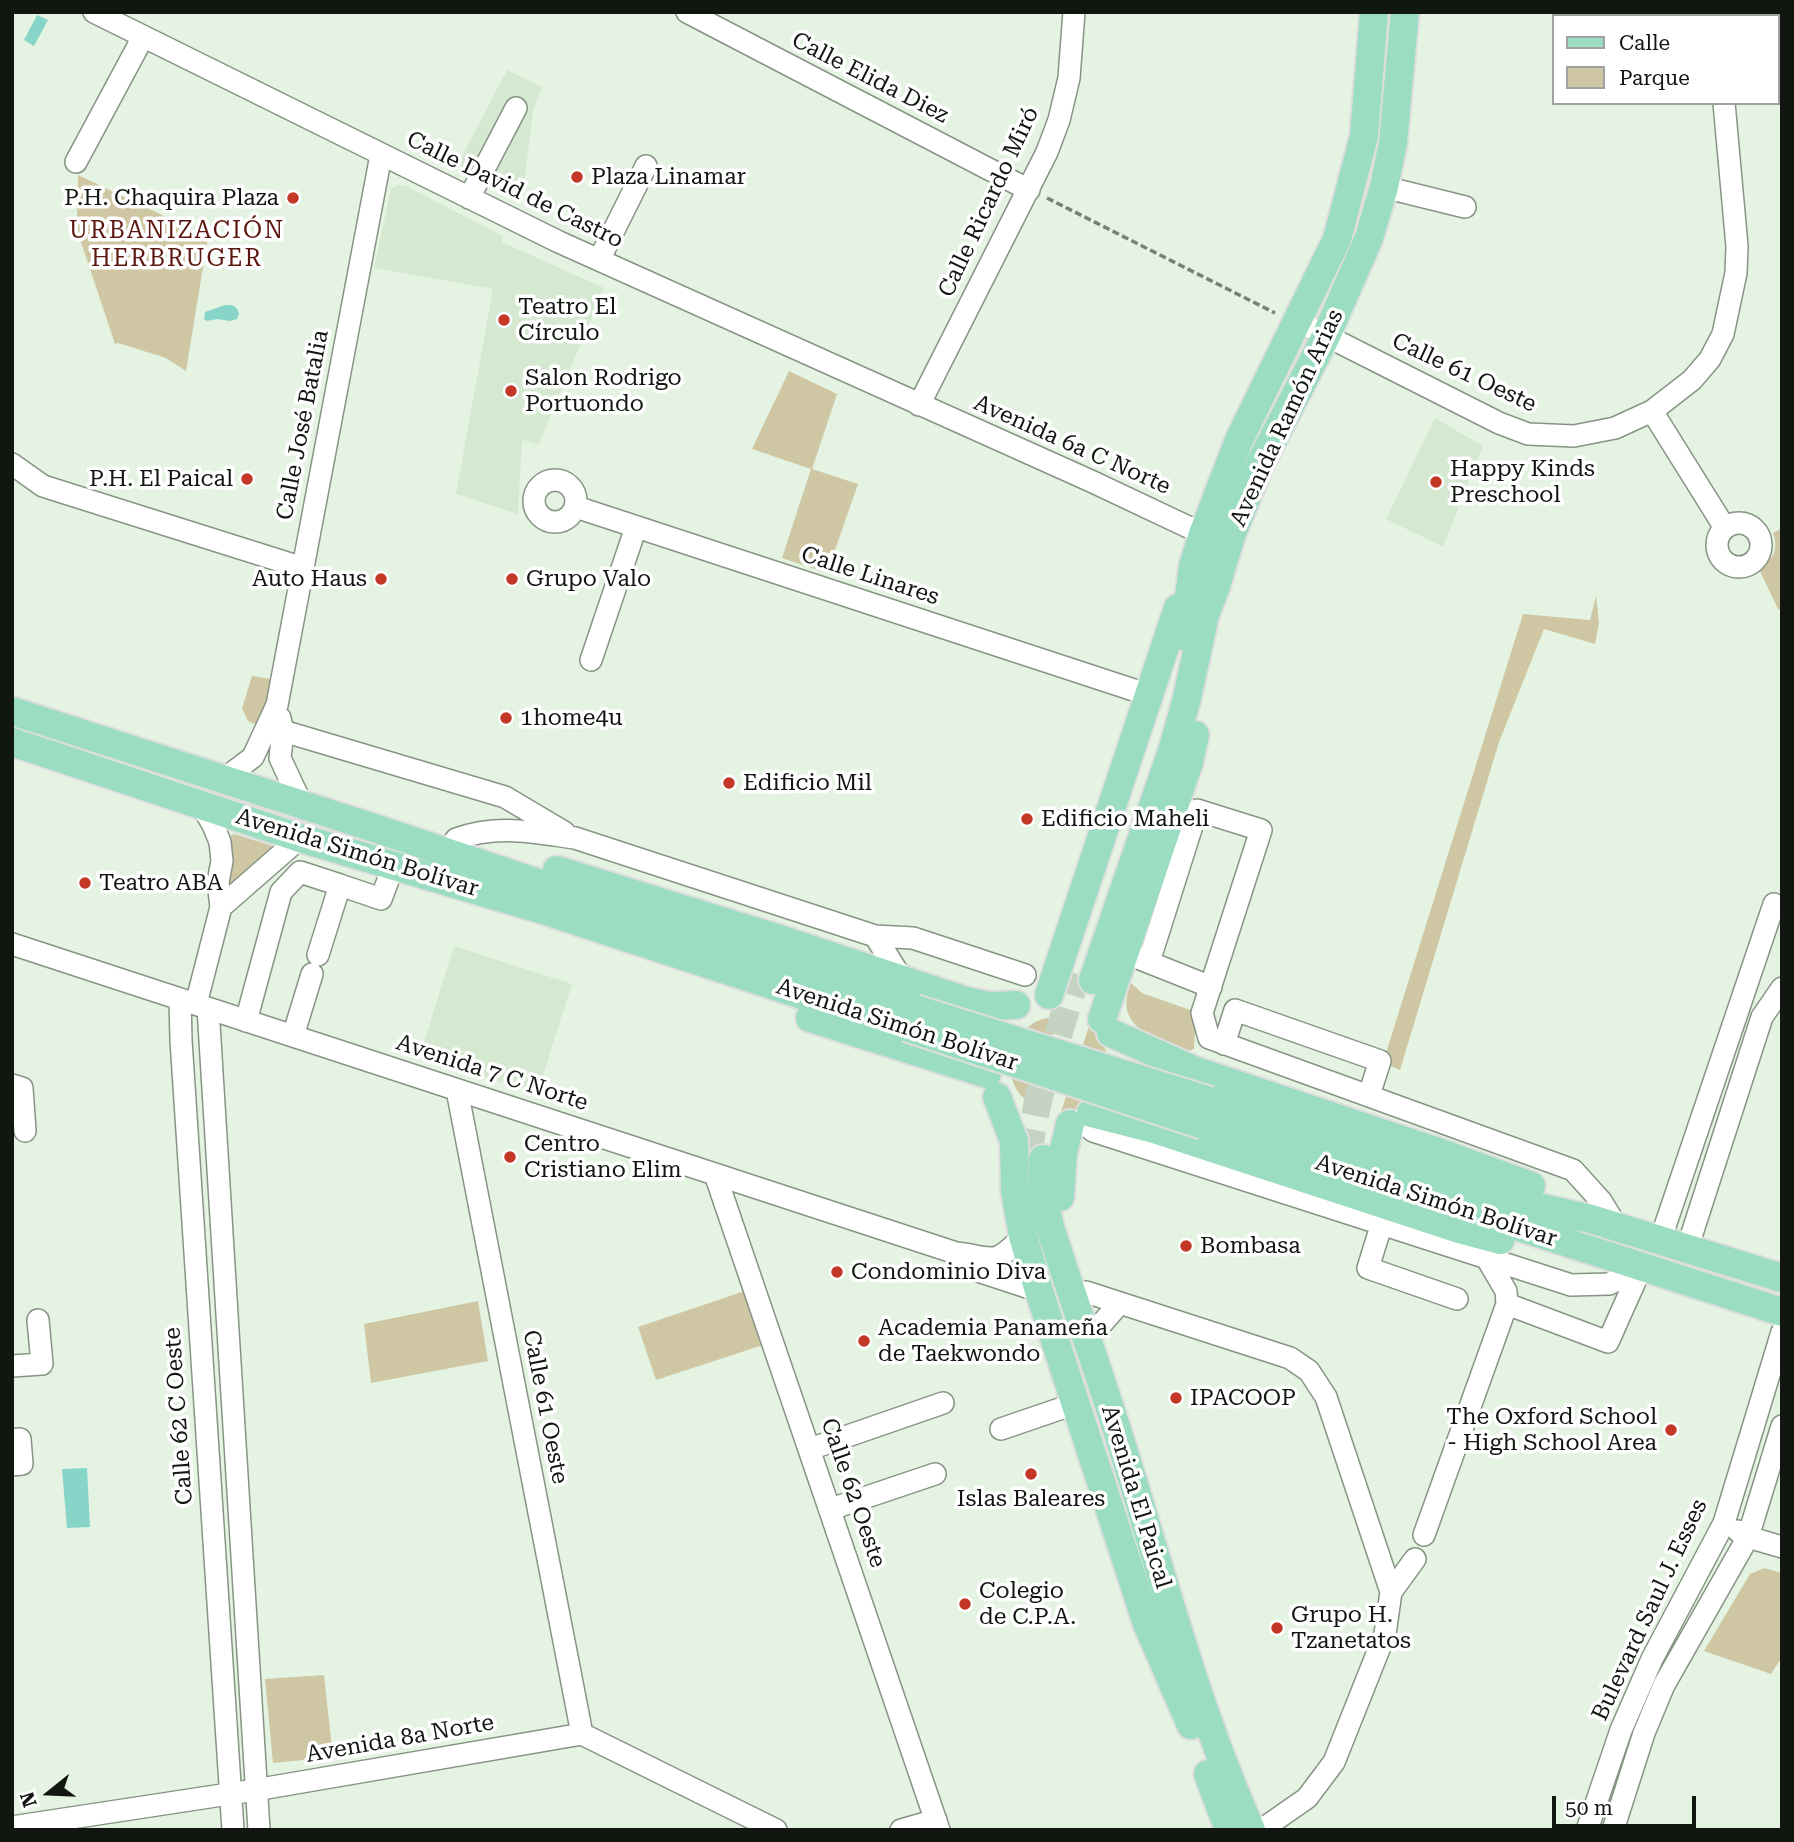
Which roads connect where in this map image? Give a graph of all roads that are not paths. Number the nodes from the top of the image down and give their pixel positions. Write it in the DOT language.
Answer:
graph roads {
  1 [pos="94,12"];
  2 [pos="687,12"];
  3 [pos="1073,12"];
  4 [pos="1374,12"];
  5 [pos="1405,12"];
  6 [pos="143,37"];
  7 [pos="1724,105"];
  8 [pos="516,108"];
  9 [pos="381,155"];
  10 [pos="76,162"];
  11 [pos="646,166"];
  12 [pos="1384,187"];
  13 [pos="1036,192"];
  14 [pos="469,198"];
  15 [pos="1465,207"];
  16 [pos="599,260"];
  17 [pos="1292,320"];
  18 [pos="1326,336"];
  19 [pos="919,405"];
  20 [pos="1652,411"];
  21 [pos="12,464"];
  22 [pos="576,508"];
  23 [pos="636,527"];
  24 [pos="1725,528"];
  25 [pos="1203,534"];
  26 [pos="1193,566"];
  27 [pos="303,568"];
  28 [pos="1215,589"];
  29 [pos="591,660"];
  30 [pos="1149,695"];
  31 [pos="277,705"];
  32 [pos="12,711"];
  33 [pos="283,731"];
  34 [pos="12,742"];
  35 [pos="224,779"];
  36 [pos="200,803"];
  37 [pos="302,805"];
  38 [pos="368,827"];
  39 [pos="300,838"];
  40 [pos="575,838"];
  41 [pos="456,839"];
  42 [pos="330,847"];
  43 [pos="406,871"];
  44 [pos="329,882"];
  45 [pos="1774,904"];
  46 [pos="220,907"];
  47 [pos="875,936"];
  48 [pos="12,944"];
  49 [pos="1144,960"];
  50 [pos="1026,975"];
  51 [pos="1211,987"];
  52 [pos="1782,988"];
  53 [pos="1049,995"];
  54 [pos="194,1004"];
  55 [pos="1016,1005"];
  56 [pos="910,1010"];
  57 [pos="246,1021"];
  58 [pos="1107,1026"];
  59 [pos="293,1036"];
  60 [pos="1217,1041"];
  61 [pos="12,1084"];
  62 [pos="992,1086"];
  63 [pos="457,1090"];
  64 [pos="1369,1095"];
  65 [pos="1204,1104"];
  66 [pos="1065,1122"];
  67 [pos="25,1131"];
  68 [pos="715,1174"];
  69 [pos="1382,1223"];
  70 [pos="1604,1223"];
  71 [pos="1023,1237"];
  72 [pos="1660,1241"];
  73 [pos="1687,1249"];
  74 [pos="956,1253"];
  75 [pos="1486,1257"];
  76 [pos="1641,1268"];
  77 [pos="1782,1278"];
  78 [pos="1039,1291"];
  79 [pos="1086,1292"];
  80 [pos="1457,1299"];
  81 [pos="1119,1304"];
  82 [pos="1507,1304"];
  83 [pos="1782,1312"];
  84 [pos="38,1320"];
  85 [pos="1097,1329"];
  86 [pos="1782,1332"];
  87 [pos="12,1366"];
  88 [pos="943,1403"];
  89 [pos="1077,1403"];
  90 [pos="1782,1426"];
  91 [pos="1000,1429"];
  92 [pos="12,1440"];
  93 [pos="810,1449"];
  94 [pos="12,1465"];
  95 [pos="935,1474"];
  96 [pos="831,1509"];
  97 [pos="1724,1523"];
  98 [pos="1424,1535"];
  99 [pos="1748,1537"];
  100 [pos="1782,1547"];
  101 [pos="1415,1559"];
  102 [pos="1391,1592"];
  103 [pos="1198,1690"];
  104 [pos="1191,1725"];
  105 [pos="582,1734"];
  106 [pos="255,1790"];
  107 [pos="230,1794"];
  108 [pos="937,1825"];
  109 [pos="12,1826"];
  110 [pos="233,1830"];
  111 [pos="259,1830"];
  112 [pos="776,1830"];
  113 [pos="901,1830"];
  114 [pos="1229,1830"];
  115 [pos="1251,1830"];
  116 [pos="1261,1830"];
  117 [pos="1587,1830"];
  118 [pos="1613,1830"];
  1 -- 6 [label="street, Calle David de Castro"];
  2 -- 13 [label="street, Calle Elida Diez"];
  3 -- 13 [label="street, Calle Ricardo Miró"];
  4 -- 17 [label="main road, Avenida Ramón Arias"];
  5 -- 12 [label="main road, Avenida Ramón Arias"];
  6 -- 9 [label="street, Calle David de Castro"];
  6 -- 10 [label="street"];
  7 -- 20 [label="street, Calle 61 Oeste"];
  8 -- 14 [label="street"];
  9 -- 14 [label="street, Calle David de Castro"];
  9 -- 27 [label="street, Calle José Batalia"];
  11 -- 16 [label="street"];
  12 -- 15 [label="street"];
  12 -- 18 [label="main road, Avenida Ramón Arias"];
  13 -- 19 [label="street, Calle Ricardo Miró"];
  14 -- 16 [label="street, Calle David de Castro"];
  16 -- 19 [label="street, Calle David de Castro"];
  17 -- 18 [label="street, Calle 61 Oeste"];
  17 -- 25 [label="main road, Avenida Ramón Arias"];
  18 -- 20 [label="street, Calle 61 Oeste"];
  18 -- 28 [label="main road, Avenida Ramón Arias"];
  19 -- 25 [label="street, Avenida 6a C Norte"];
  20 -- 24 [label="street"];
  21 -- 27 [label="street"];
  22 -- 23 [label="street, Calle Linares"];
  23 -- 29 [label="street"];
  23 -- 30 [label="street, Calle Linares"];
  25 -- 26 [label="main road, Avenida Ramón Arias"];
  26 -- 28 [label="main road, Avenida Ramón Arias"];
  26 -- 30 [label="main road"];
  27 -- 31 [label="street, Calle José Batalia"];
  28 -- 49 [label="main road"];
  30 -- 53 [label="main road"];
  31 -- 33 [label="street, Calle José Batalia"];
  31 -- 35 [label="street, Calle José Batalia"];
  32 -- 35 [label="main road, Avenida Simón Bolívar"];
  33 -- 37 [label="street, Calle José Batalia"];
  33 -- 40 [label="street"];
  34 -- 36 [label="main road, Avenida Simón Bolívar"];
  35 -- 37 [label="main road, Avenida Simón Bolívar"];
  36 -- 39 [label="main road, Avenida Simón Bolívar"];
  36 -- 46 [label="street, Calle 62 C Oeste"];
  37 -- 38 [label="main road, Avenida Simón Bolívar"];
  38 -- 41 [label="main road"];
  38 -- 56 [label="main road, Avenida Simón Bolívar"];
  39 -- 42 [label="main road, Avenida Simón Bolívar"];
  39 -- 46 [label="street"];
  40 -- 41 [label="street"];
  40 -- 47 [label="street"];
  41 -- 56 [label="main road"];
  42 -- 43 [label="main road, Avenida Simón Bolívar"];
  42 -- 44 [label="street"];
  43 -- 44 [label="street"];
  43 -- 56 [label="main road, Avenida Simón Bolívar"];
  44 -- 57 [label="street"];
  44 -- 59 [label="street"];
  45 -- 72 [label="street"];
  46 -- 54 [label="street, Calle 62 C Oeste"];
  47 -- 50 [label="street"];
  47 -- 56 [label="street"];
  48 -- 54 [label="street, Avenida 7 C Norte"];
  49 -- 51 [label="street"];
  49 -- 51 [label="street"];
  49 -- 58 [label="main road"];
  51 -- 60 [label="street"];
  52 -- 73 [label="street"];
  53 -- 55 [label="main road"];
  53 -- 58 [label="main road"];
  54 -- 57 [label="street, Avenida 7 C Norte"];
  54 -- 106 [label="street, Calle 62 C Oeste"];
  54 -- 107 [label="street, Calle 62 C Oeste"];
  55 -- 56 [label="main road"];
  55 -- 62 [label="main road"];
  56 -- 62 [label="main road"];
  56 -- 65 [label="main road, Avenida Simón Bolívar, bridge"];
  57 -- 59 [label="street, Avenida 7 C Norte"];
  58 -- 65 [label="main road"];
  58 -- 66 [label="main road"];
  59 -- 63 [label="street, Avenida 7 C Norte"];
  60 -- 64 [label="street"];
  60 -- 64 [label="street"];
  60 -- 65 [label="street"];
  61 -- 67 [label="street"];
  62 -- 66 [label="main road"];
  62 -- 71 [label="main road"];
  63 -- 68 [label="street, Avenida 7 C Norte"];
  63 -- 105 [label="street, Calle 61 Oeste"];
  64 -- 70 [label="street"];
  65 -- 66 [label="main road"];
  65 -- 70 [label="main road, Avenida Simón Bolívar"];
  65 -- 76 [label="main road, Avenida Simón Bolívar"];
  66 -- 69 [label="street"];
  66 -- 79 [label="main road"];
  68 -- 74 [label="street, Avenida 7 C Norte"];
  68 -- 93 [label="street, Calle 62 Oeste"];
  69 -- 75 [label="street"];
  69 -- 80 [label="street"];
  70 -- 72 [label="main road, Avenida Simón Bolívar"];
  71 -- 74 [label="street, Avenida 7 C Norte"];
  71 -- 78 [label="main road"];
  72 -- 73 [label="main road, Avenida Simón Bolívar"];
  73 -- 77 [label="main road, Avenida Simón Bolívar"];
  74 -- 78 [label="street, Avenida 7 C Norte"];
  75 -- 76 [label="street"];
  75 -- 82 [label="street"];
  76 -- 82 [label="street"];
  76 -- 83 [label="main road, Avenida Simón Bolívar"];
  78 -- 89 [label="main road"];
  79 -- 81 [label="street"];
  79 -- 85 [label="main road"];
  81 -- 85 [label="street"];
  81 -- 102 [label="street"];
  82 -- 98 [label="street"];
  84 -- 87 [label="street"];
  85 -- 103 [label="main road"];
  86 -- 97 [label="street, Bulevard Saul J. Esses"];
  88 -- 93 [label="street"];
  89 -- 91 [label="street"];
  89 -- 104 [label="main road"];
  90 -- 99 [label="street, Bulevard Saul J. Esses"];
  92 -- 94 [label="street"];
  93 -- 96 [label="street, Calle 62 Oeste"];
  95 -- 96 [label="street"];
  96 -- 108 [label="street, Calle 62 Oeste"];
  97 -- 99 [label="street"];
  97 -- 117 [label="street, Bulevard Saul J. Esses"];
  99 -- 100 [label="street"];
  99 -- 118 [label="street, Bulevard Saul J. Esses"];
  101 -- 102 [label="street"];
  102 -- 116 [label="street"];
  103 -- 104 [label="main road, Avenida El Paical"];
  103 -- 115 [label="main road, Avenida El Paical"];
  104 -- 114 [label="main road, Avenida El Paical"];
  105 -- 106 [label="street, Avenida 8a Norte"];
  105 -- 112 [label="street"];
  106 -- 107 [label="street, Avenida 8a Norte"];
  106 -- 111 [label="street, Calle 62 C Oeste"];
  107 -- 109 [label="street, Avenida 8a Norte"];
  107 -- 110 [label="street, Calle 62 C Oeste"];
  108 -- 113 [label="street"];
}
